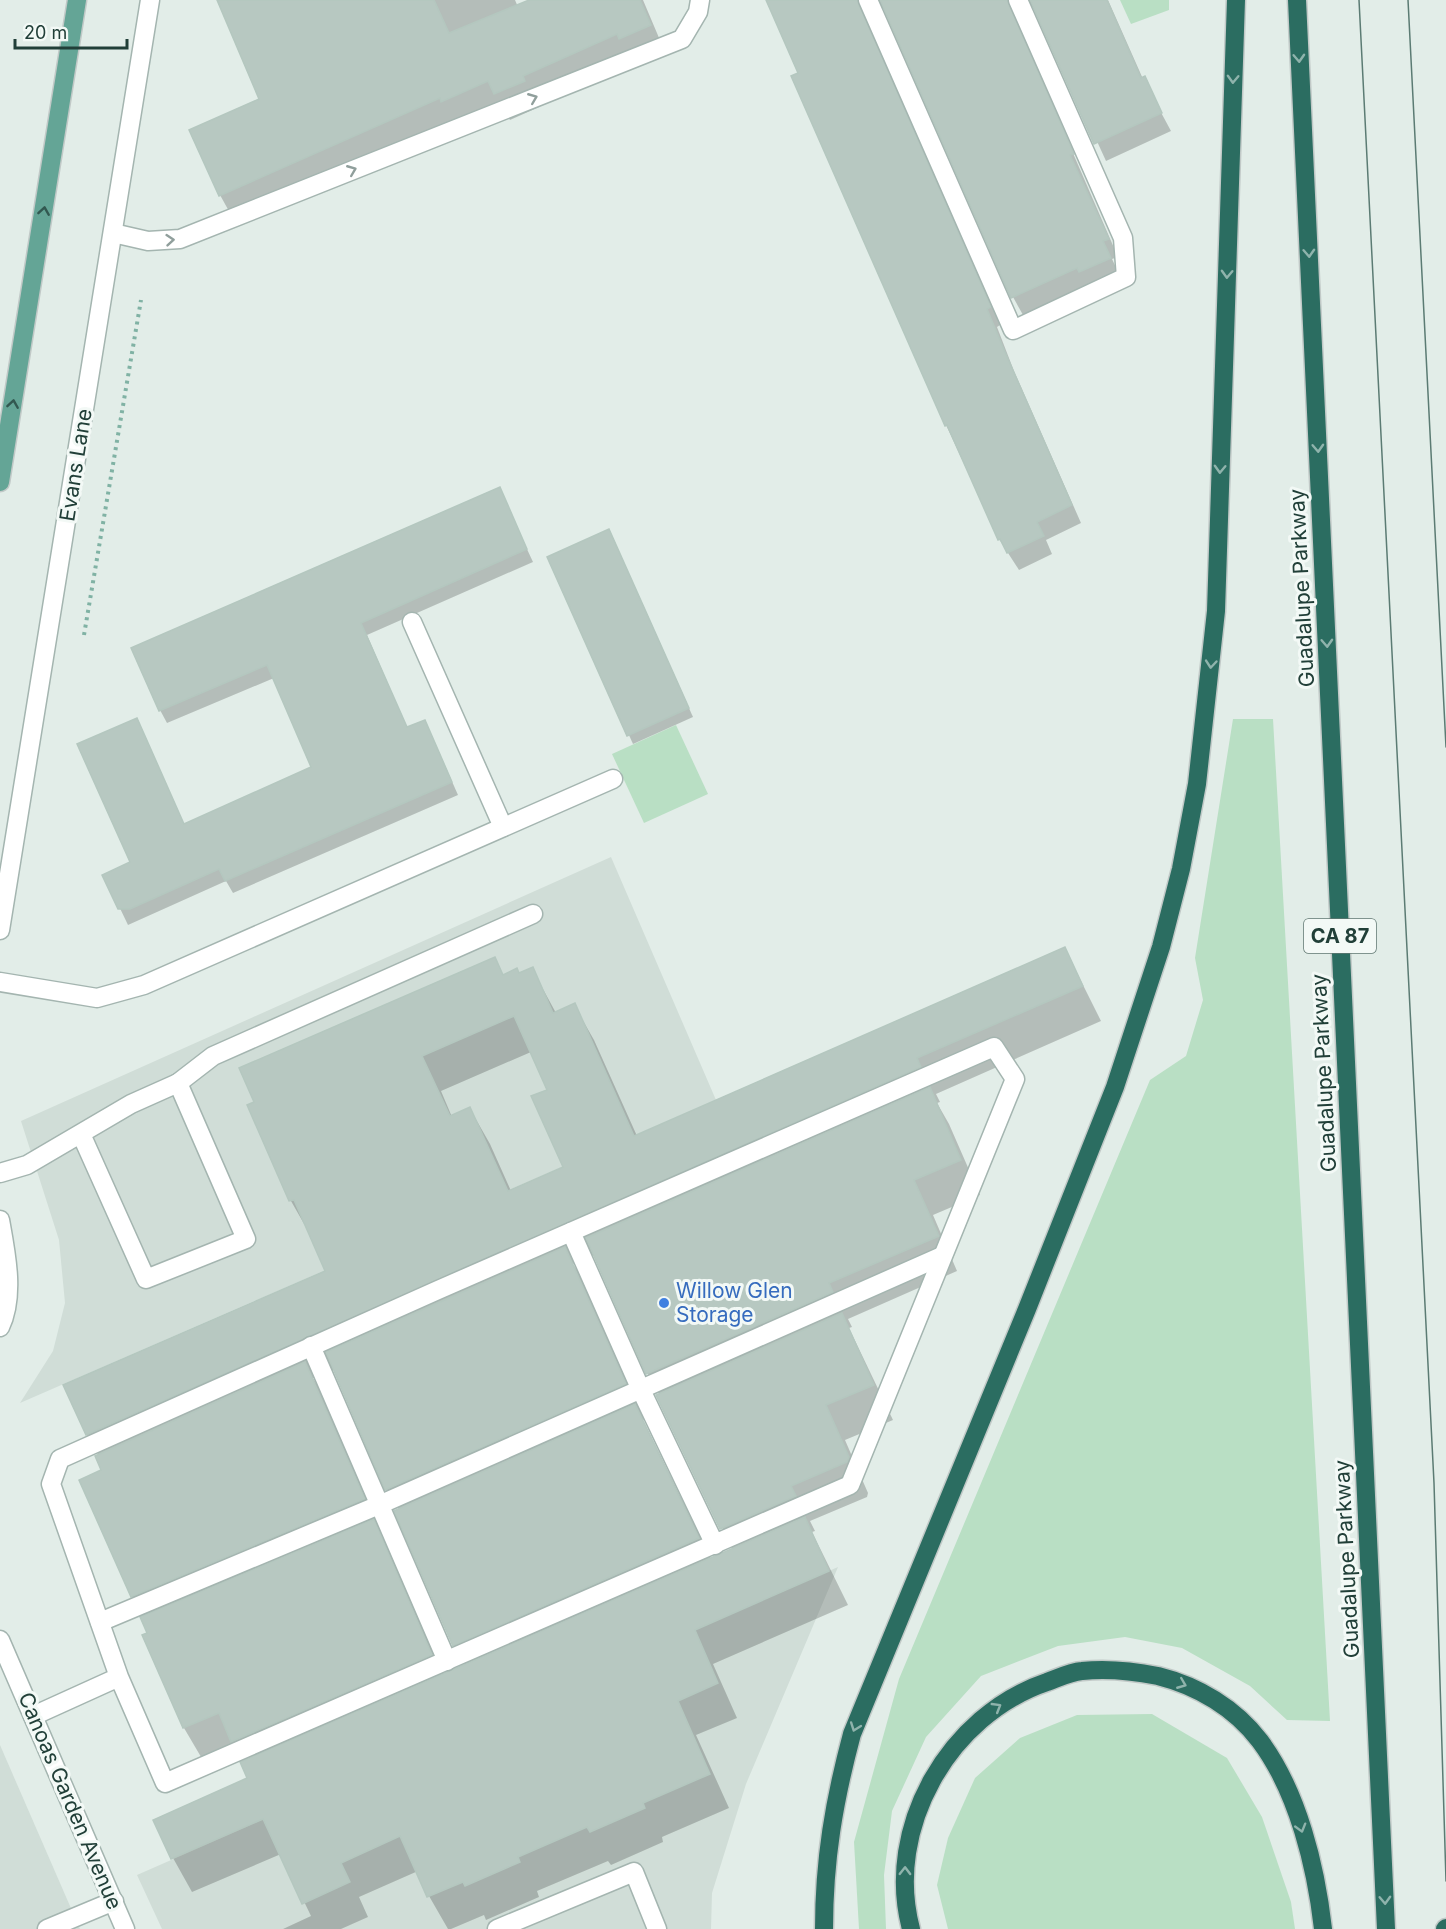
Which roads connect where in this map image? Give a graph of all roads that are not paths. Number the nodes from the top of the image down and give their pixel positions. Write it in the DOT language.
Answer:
graph roads {
  1 [pos="77,0"];
  2 [pos="150,0"];
  3 [pos="700,0"];
  4 [pos="868,0"];
  5 [pos="1018,0"];
  6 [pos="1236,0"];
  7 [pos="1297,0"];
  8 [pos="113,233"];
  9 [pos="0,482"];
  10 [pos="412,622"];
  11 [pos="613,778"];
  12 [pos="503,827"];
  13 [pos="533,914"];
  14 [pos="0,930"];
  15 [pos="0,982"];
  16 [pos="178,1083"];
  17 [pos="81,1134"];
  18 [pos="0,1173"];
  19 [pos="0,1220"];
  20 [pos="571,1232"];
  21 [pos="942,1256"];
  22 [pos="0,1328"];
  23 [pos="311,1346"];
  24 [pos="641,1390"];
  25 [pos="379,1505"];
  26 [pos="715,1545"];
  27 [pos="100,1622"];
  28 [pos="0,1640"];
  29 [pos="447,1661"];
  30 [pos="119,1677"];
  31 [pos="33,1716"];
  32 [pos="114,1902"];
  33 [pos="1323,1925"];
  34 [pos="47,1929"];
  35 [pos="125,1929"];
  36 [pos="497,1929"];
  37 [pos="657,1929"];
  38 [pos="824,1929"];
  39 [pos="911,1929"];
  40 [pos="1386,1929"];
  9 -- 1 [label="main road, one-way"];
  2 -- 8 [label="street, Evans Lane"];
  8 -- 3 [label="street, one-way"];
  4 -- 5 [label="street"];
  6 -- 38 [label="highway, one-way"];
  7 -- 40 [label="highway, Guadalupe Parkway / CA 87, one-way"];
  8 -- 14 [label="street, Evans Lane"];
  10 -- 12 [label="street"];
  11 -- 12 [label="street"];
  12 -- 15 [label="street"];
  13 -- 16 [label="street"];
  16 -- 17 [label="street"];
  16 -- 17 [label="street"];
  17 -- 18 [label="street"];
  19 -- 22 [label="street"];
  20 -- 21 [label="street"];
  20 -- 23 [label="street"];
  20 -- 24 [label="street"];
  21 -- 24 [label="street"];
  21 -- 26 [label="street"];
  23 -- 25 [label="street"];
  23 -- 27 [label="street"];
  24 -- 25 [label="street"];
  24 -- 26 [label="street"];
  25 -- 27 [label="street"];
  25 -- 29 [label="street"];
  26 -- 29 [label="street"];
  27 -- 30 [label="street"];
  28 -- 31 [label="street, Canoas Garden Avenue"];
  29 -- 30 [label="street"];
  30 -- 31 [label="street"];
  31 -- 32 [label="street, Canoas Garden Avenue"];
  32 -- 34 [label="street"];
  32 -- 35 [label="street, Canoas Garden Avenue"];
  39 -- 33 [label="highway, one-way"];
  36 -- 37 [label="street"];
}
